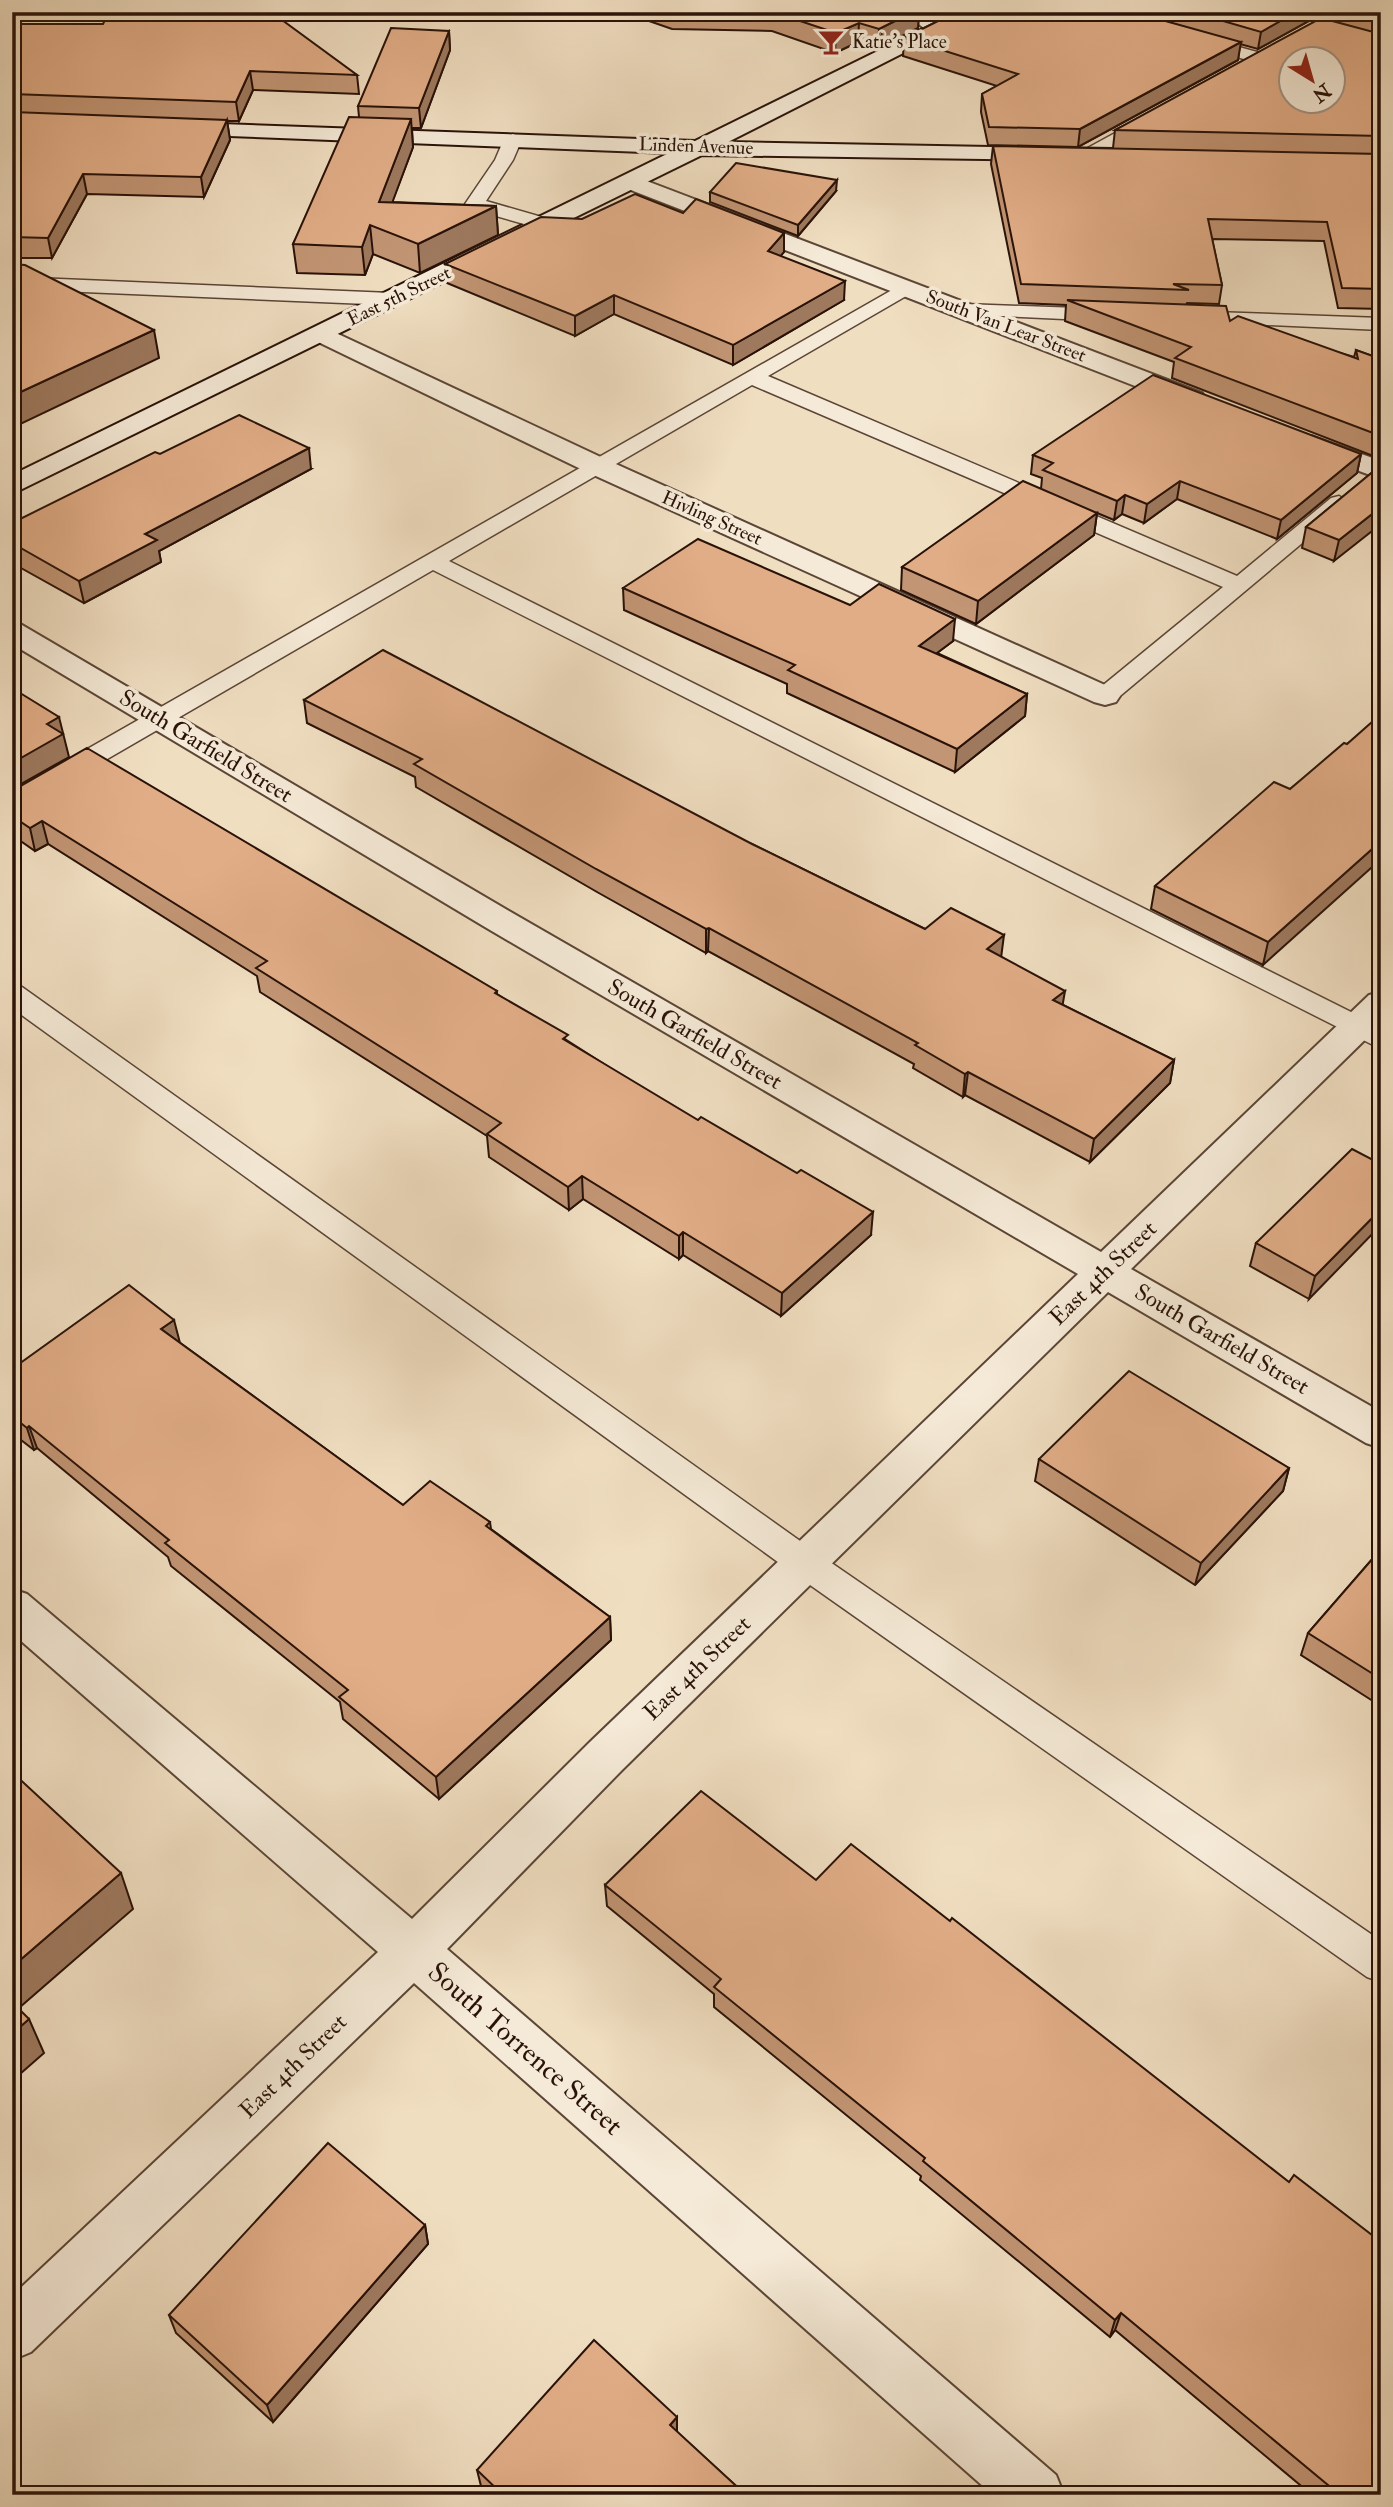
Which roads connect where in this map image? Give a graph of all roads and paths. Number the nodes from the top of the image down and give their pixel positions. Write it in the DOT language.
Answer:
graph roads {
  1 [pos="602,12"];
  2 [pos="974,12"];
  3 [pos="1344,12"];
  4 [pos="713,15"];
  5 [pos="893,20"];
  6 [pos="927,21"];
  7 [pos="1318,28"];
  8 [pos="1343,35"];
  9 [pos="1186,37"];
  10 [pos="1262,59"];
  11 [pos="1237,72"];
  12 [pos="1164,112"];
  13 [pos="149,126"];
  14 [pos="513,139"];
  15 [pos="701,148"];
  16 [pos="1082,156"];
  17 [pos="1123,157"];
  18 [pos="631,182"];
  19 [pos="545,224"];
  20 [pos="12,283"];
  21 [pos="906,288"];
  22 [pos="391,299"];
  23 [pos="964,310"];
  24 [pos="1131,316"];
  25 [pos="1158,317"];
  26 [pos="1381,324"];
  27 [pos="321,334"];
  28 [pos="751,377"];
  29 [pos="1210,405"];
  30 [pos="1287,435"];
  31 [pos="597,466"];
  32 [pos="1380,470"];
  33 [pos="12,486"];
  34 [pos="432,561"];
  35 [pos="1239,585"];
  36 [pos="12,631"];
  37 [pos="1105,696"];
  38 [pos="159,718"];
  39 [pos="12,803"];
  40 [pos="12,994"];
  41 [pos="1373,1023"];
  42 [pos="1106,1270"];
  43 [pos="1381,1432"];
  44 [pos="805,1563"];
  45 [pos="12,1607"];
  46 [pos="412,1952"];
  47 [pos="1381,1964"];
  48 [pos="12,2333"];
  49 [pos="1036,2495"];
  1 -- 4 [label="lane"];
  2 -- 6 [label="street, East 5th Street"];
  3 -- 7 [label="lane"];
  5 -- 6 [label="lane"];
  6 -- 15 [label="street, East 5th Street"];
  7 -- 8 [label="lane"];
  7 -- 10 [label="lane"];
  9 -- 10 [label="lane"];
  10 -- 11 [label="lane"];
  12 -- 16 [label="lane"];
  13 -- 14 [label="street, Linden Avenue"];
  14 -- 15 [label="street, Linden Avenue"];
  14 -- 19 [label="lane"];
  15 -- 16 [label="street, Linden Avenue"];
  15 -- 18 [label="street, East 5th Street"];
  16 -- 17 [label="street, Linden Avenue"];
  18 -- 19 [label="street, East 5th Street"];
  18 -- 21 [label="street, South Van Lear Street"];
  19 -- 22 [label="street, East 5th Street"];
  20 -- 22 [label="lane"];
  21 -- 23 [label="street, South Van Lear Street"];
  21 -- 28 [label="lane"];
  22 -- 27 [label="street, East 5th Street"];
  23 -- 24 [label="lane"];
  23 -- 29 [label="street, South Van Lear Street"];
  25 -- 26 [label="lane"];
  27 -- 31 [label="street, Hivling Street"];
  27 -- 33 [label="street, East 5th Street"];
  28 -- 31 [label="lane"];
  28 -- 35 [label="lane"];
  30 -- 32 [label="street"];
  31 -- 34 [label="lane"];
  31 -- 37 [label="street, Hivling Street"];
  32 -- 35 [label="lane"];
  34 -- 38 [label="lane"];
  34 -- 41 [label="lane"];
  35 -- 37 [label="lane"];
  36 -- 38 [label="street, South Garfield Street"];
  38 -- 39 [label="lane"];
  38 -- 42 [label="street, South Garfield Street"];
  40 -- 44 [label="lane"];
  41 -- 42 [label="street, East 4th Street"];
  42 -- 43 [label="street, South Garfield Street"];
  42 -- 44 [label="street, East 4th Street"];
  44 -- 46 [label="street, East 4th Street"];
  44 -- 47 [label="lane"];
  45 -- 46 [label="street, South Torrence Street"];
  46 -- 48 [label="street, East 4th Street"];
  46 -- 49 [label="street, South Torrence Street"];
}
